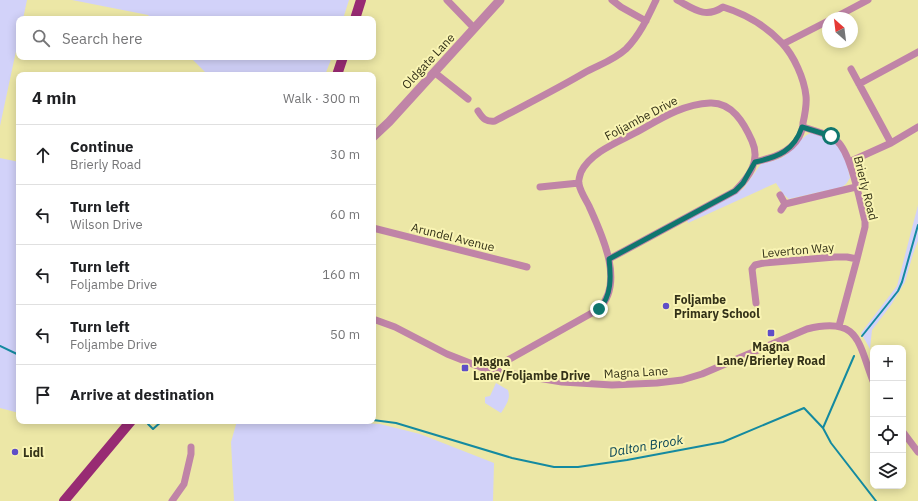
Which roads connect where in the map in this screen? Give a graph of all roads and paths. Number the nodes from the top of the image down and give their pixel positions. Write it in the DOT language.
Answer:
graph roads {
  1 [pos="361,0"];
  2 [pos="447,0"];
  3 [pos="500,0"];
  4 [pos="612,0"];
  5 [pos="656,0"];
  6 [pos="677,0"];
  7 [pos="868,0"];
  8 [pos="845,12"];
  9 [pos="356,16"];
  10 [pos="646,21"];
  11 [pos="822,24"];
  12 [pos="474,28"];
  13 [pos="783,44"];
  14 [pos="918,52"];
  15 [pos="342,60"];
  16 [pos="851,69"];
  17 [pos="338,72"];
  18 [pos="434,72"];
  19 [pos="859,84"];
  20 [pos="468,99"];
  21 [pos="478,111"];
  22 [pos="802,127"];
  23 [pos="918,127"];
  24 [pos="376,134"];
  25 [pos="891,143"];
  26 [pos="755,162"];
  27 [pos="849,162"];
  28 [pos="579,183"];
  29 [pos="540,187"];
  30 [pos="856,187"];
  31 [pos="780,196"];
  32 [pos="376,229"];
  33 [pos="609,259"];
  34 [pos="857,259"];
  35 [pos="527,267"];
  36 [pos="756,303"];
  37 [pos="376,320"];
  38 [pos="839,326"];
  39 [pos="495,371"];
  40 [pos="870,372"];
  41 [pos="128,424"];
  42 [pos="906,436"];
  43 [pos="193,452"];
  44 [pos="918,452"];
  45 [pos="64,501"];
  46 [pos="172,501"];
  1 -- 9 [label="main road"];
  2 -- 12 [label="street"];
  3 -- 12 [label="street, Oldgate Lane"];
  4 -- 10 [label="street"];
  5 -- 10 [label="street"];
  6 -- 13 [label="street"];
  7 -- 8 [label="street"];
  10 -- 21 [label="street"];
  11 -- 13 [label="street"];
  12 -- 18 [label="street, Oldgate Lane"];
  13 -- 22 [label="street"];
  14 -- 19 [label="street"];
  15 -- 17 [label="main road"];
  16 -- 19 [label="street"];
  18 -- 20 [label="street"];
  18 -- 24 [label="street, Oldgate Lane"];
  19 -- 25 [label="street"];
  22 -- 26 [label="street"];
  22 -- 27 [label="street, Brierly Road"];
  23 -- 25 [label="street"];
  25 -- 27 [label="street"];
  26 -- 28 [label="street, Foljambe Drive"];
  26 -- 33 [label="street"];
  27 -- 30 [label="street, Brierly Road"];
  28 -- 29 [label="street"];
  28 -- 33 [label="street"];
  30 -- 31 [label="street"];
  30 -- 34 [label="street, Brierly Road"];
  32 -- 35 [label="street, Arundel Avenue"];
  33 -- 39 [label="street"];
  34 -- 36 [label="street, Leverton Way"];
  34 -- 38 [label="street, Brierly Road"];
  37 -- 39 [label="street, Magna Lane"];
  38 -- 39 [label="street, Magna Lane"];
  38 -- 40 [label="street"];
  41 -- 45 [label="main road"];
  42 -- 44 [label="street"];
  43 -- 46 [label="street"];
}
